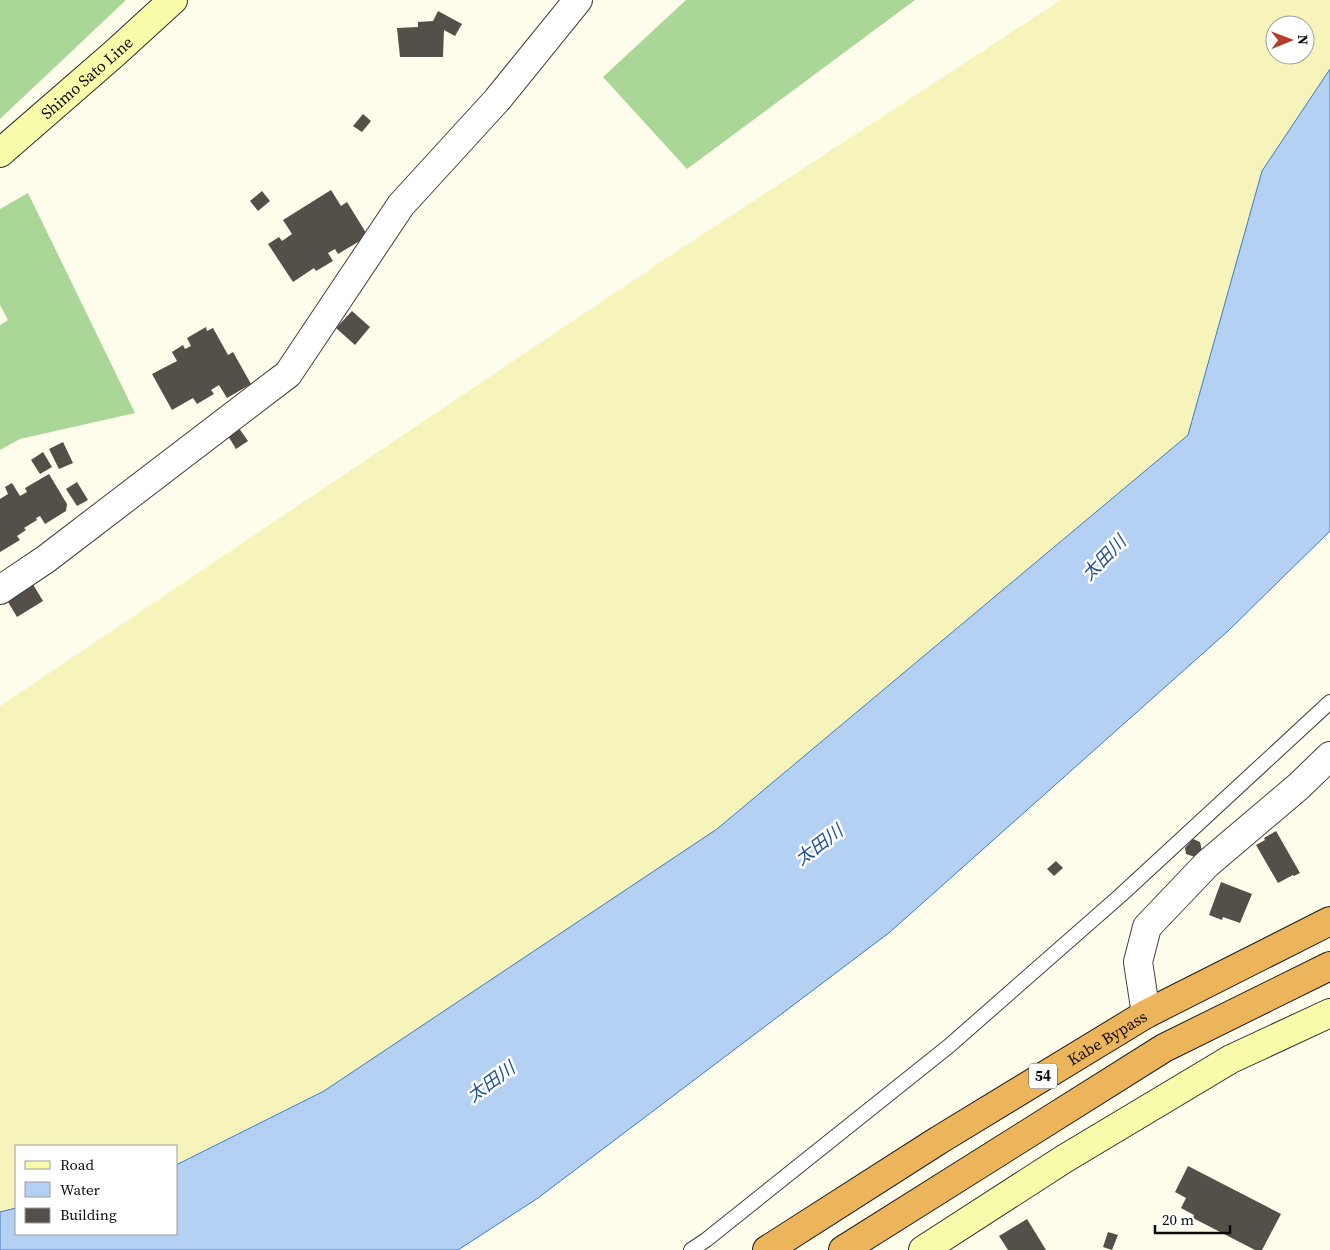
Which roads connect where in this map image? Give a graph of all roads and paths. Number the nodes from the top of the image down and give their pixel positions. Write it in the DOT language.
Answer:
graph roads {
  1 [pos="173,0"];
  2 [pos="578,0"];
  3 [pos="0,153"];
  4 [pos="0,590"];
  5 [pos="1330,702"];
  6 [pos="1330,756"];
  7 [pos="1330,921"];
  8 [pos="1330,966"];
  9 [pos="1330,1012"];
  10 [pos="1146,1014"];
  11 [pos="690,1250"];
  12 [pos="767,1250"];
  13 [pos="843,1250"];
  14 [pos="923,1250"];
  1 -- 3 [label="street, Shimo Sato Line"];
  2 -- 4 [label="street"];
  5 -- 11 [label="lane"];
  6 -- 10 [label="street"];
  7 -- 10 [label="highway, Kabe Bypass / 54"];
  8 -- 13 [label="highway, 54"];
  9 -- 14 [label="street"];
  10 -- 12 [label="highway, Kabe Bypass / 54"];
}
